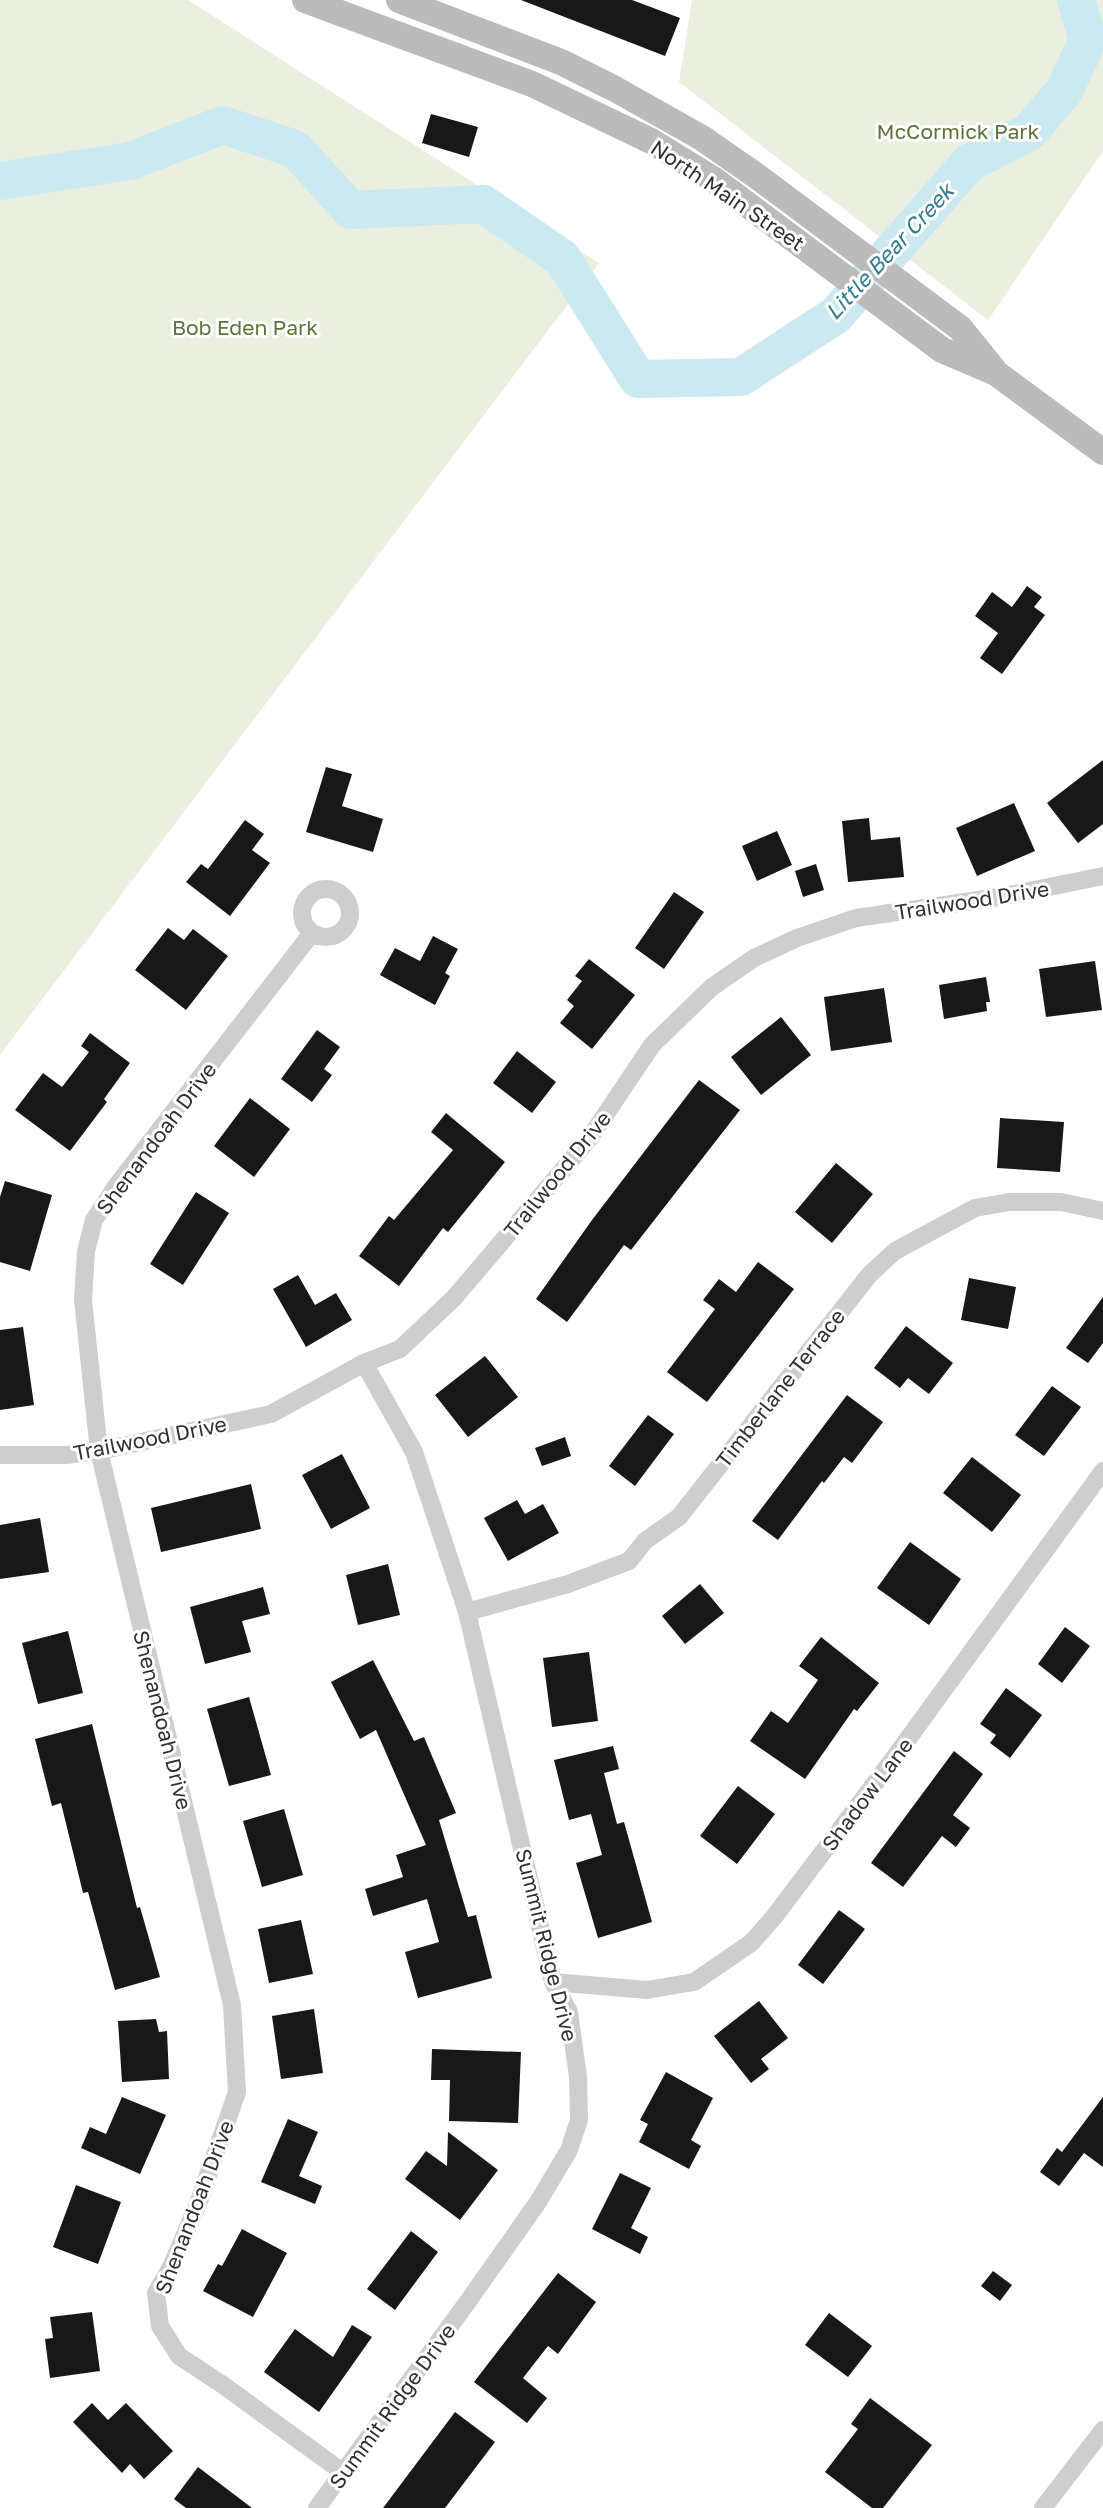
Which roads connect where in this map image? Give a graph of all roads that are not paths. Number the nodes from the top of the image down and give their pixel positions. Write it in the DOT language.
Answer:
graph roads {
  1 [pos="305,0"];
  2 [pos="399,0"];
  3 [pos="996,373"];
  4 [pos="1103,452"];
  5 [pos="1103,876"];
  6 [pos="312,933"];
  7 [pos="1103,1211"];
  8 [pos="364,1363"];
  9 [pos="99,1451"];
  10 [pos="0,1455"];
  11 [pos="1103,1471"];
  12 [pos="467,1612"];
  13 [pos="553,1982"];
  14 [pos="1103,2430"];
  15 [pos="344,2473"];
  16 [pos="317,2508"];
  17 [pos="1043,2508"];
  1 -- 3 [label="main road, North Main Street"];
  2 -- 3 [label="main road, North Main Street"];
  3 -- 4 [label="main road, North Main Street"];
  5 -- 8 [label="street, Trailwood Drive"];
  6 -- 9 [label="street, Shenandoah Drive"];
  7 -- 12 [label="street, Timberlane Terrace"];
  8 -- 9 [label="street, Trailwood Drive"];
  8 -- 12 [label="street, Summit Ridge Drive"];
  9 -- 10 [label="street, Trailwood Drive"];
  9 -- 15 [label="street, Shenandoah Drive"];
  11 -- 13 [label="street, Shadow Lane"];
  12 -- 13 [label="street, Summit Ridge Drive"];
  13 -- 15 [label="street, Summit Ridge Drive"];
  14 -- 17 [label="street"];
  15 -- 16 [label="street, Summit Ridge Drive"];
}
